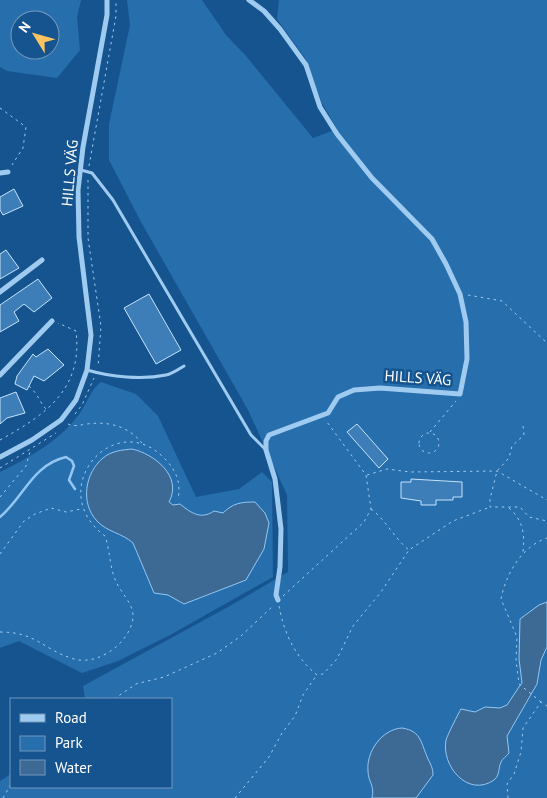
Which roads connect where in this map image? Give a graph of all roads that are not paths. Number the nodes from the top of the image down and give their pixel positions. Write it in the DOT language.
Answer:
graph roads {
  1 [pos="107,0"];
  2 [pos="248,0"];
  3 [pos="81,170"];
  4 [pos="8,172"];
  5 [pos="0,173"];
  6 [pos="42,260"];
  7 [pos="0,292"];
  8 [pos="52,321"];
  9 [pos="184,366"];
  10 [pos="87,370"];
  11 [pos="0,375"];
  12 [pos="266,450"];
  13 [pos="0,458"];
  14 [pos="278,600"];
  1 -- 3 [label="street, HILLS VÄG"];
  2 -- 12 [label="street, HILLS VÄG"];
  3 -- 10 [label="street, HILLS VÄG"];
  3 -- 12 [label="lane"];
  4 -- 5 [label="street"];
  6 -- 7 [label="street"];
  8 -- 11 [label="street"];
  9 -- 10 [label="lane"];
  10 -- 13 [label="street, HILLS VÄG"];
  12 -- 14 [label="street"];
}
